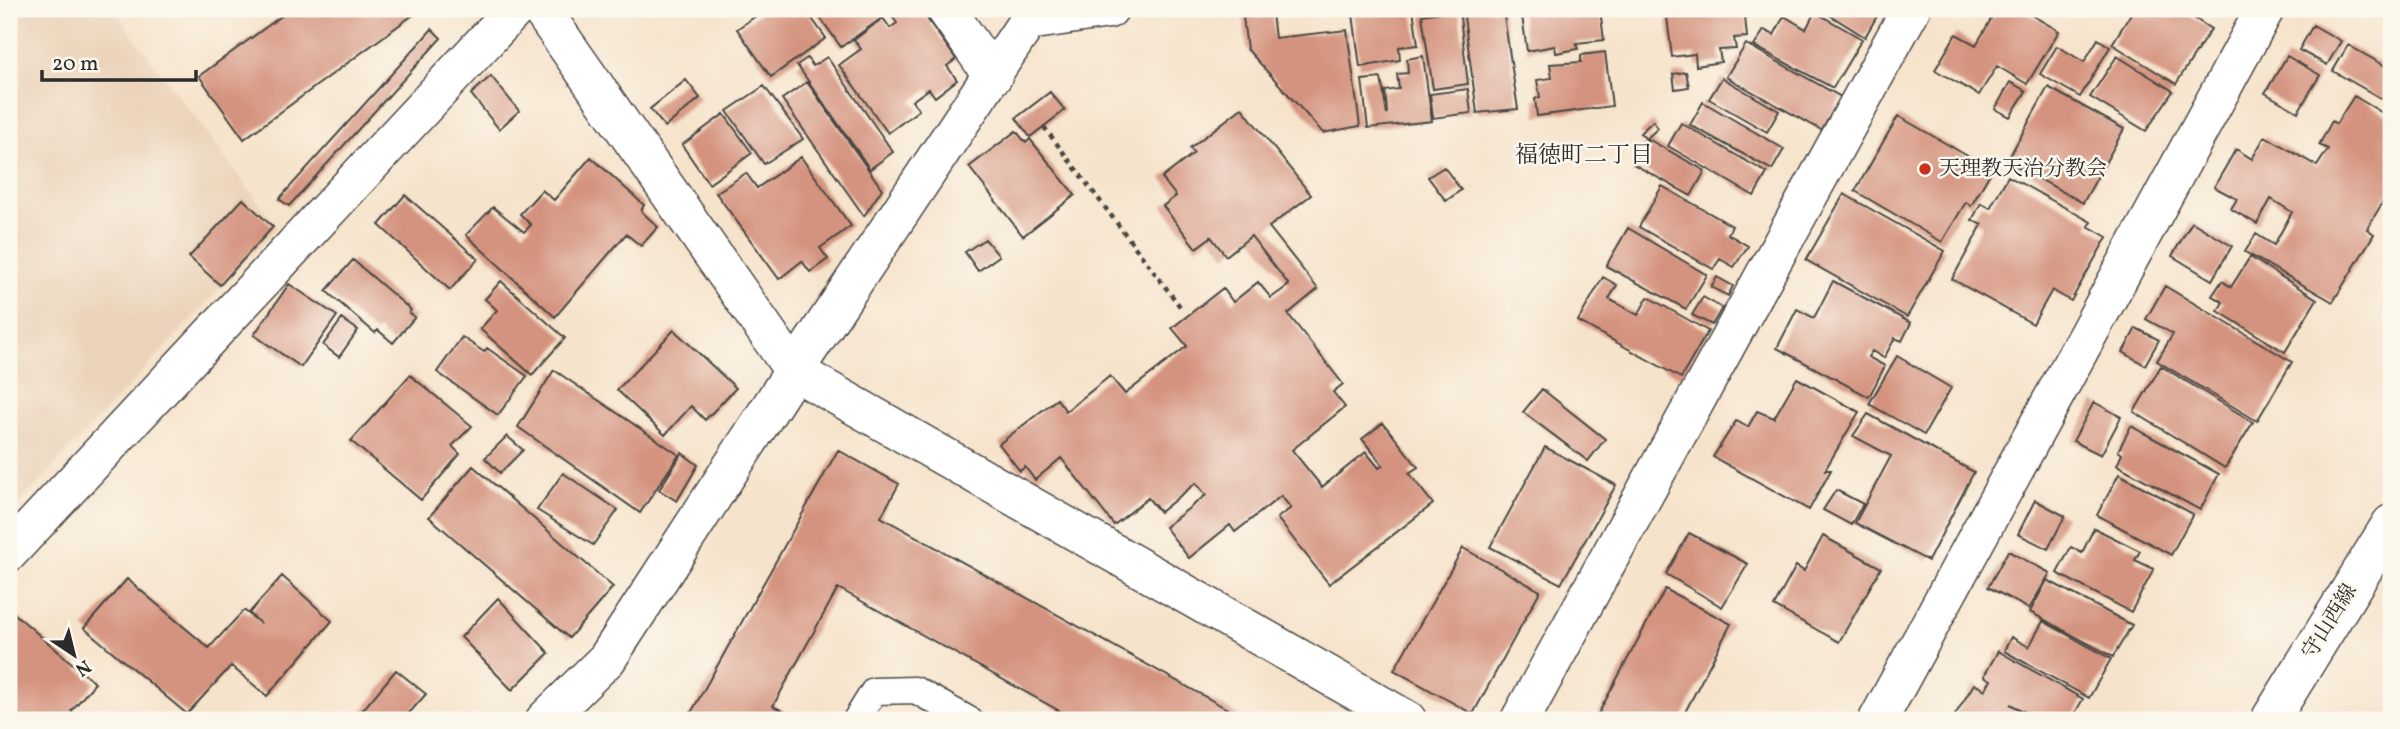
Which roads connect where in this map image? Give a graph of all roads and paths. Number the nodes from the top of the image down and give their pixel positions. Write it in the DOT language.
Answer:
graph roads {
  1 [pos="515,9"];
  2 [pos="541,9"];
  3 [pos="946,9"];
  4 [pos="1110,9"];
  5 [pos="1910,9"];
  6 [pos="2265,9"];
  7 [pos="993,76"];
  8 [pos="1044,127"];
  9 [pos="1182,309"];
  10 [pos="794,371"];
  11 [pos="2391,524"];
  12 [pos="9,552"];
  13 [pos="545,720"];
  14 [pos="856,720"];
  15 [pos="969,720"];
  16 [pos="1407,720"];
  17 [pos="1520,720"];
  18 [pos="1878,720"];
  19 [pos="2270,720"];
  1 -- 12 [label="street"];
  2 -- 10 [label="street"];
  3 -- 7 [label="street"];
  4 -- 7 [label="street"];
  5 -- 17 [label="street"];
  6 -- 18 [label="street"];
  7 -- 10 [label="street"];
  8 -- 9 [label="path"];
  10 -- 13 [label="street"];
  10 -- 16 [label="street"];
  11 -- 19 [label="street, 守山西線"];
  14 -- 15 [label="lane"];
}
